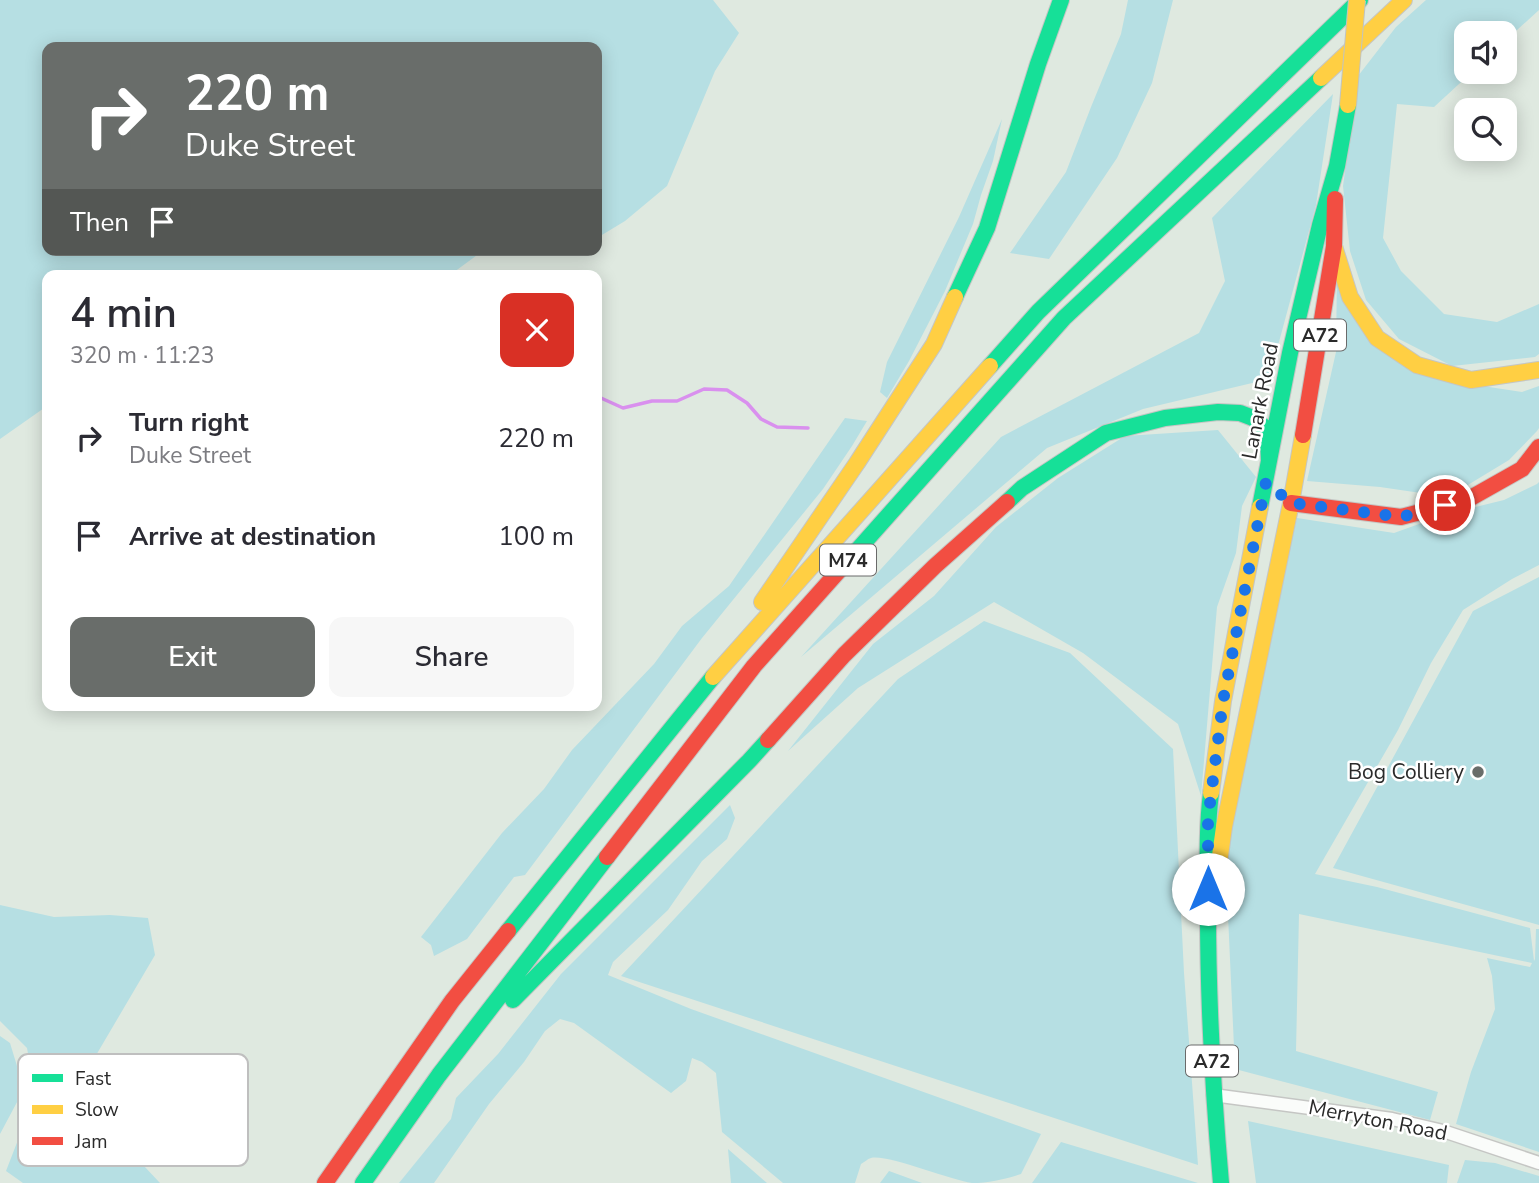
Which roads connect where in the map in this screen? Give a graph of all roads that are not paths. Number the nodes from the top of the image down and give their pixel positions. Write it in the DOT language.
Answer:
graph roads {
  1 [pos="1061,0"];
  2 [pos="1359,0"];
  3 [pos="1404,0"];
  4 [pos="1336,166"];
  5 [pos="1334,246"];
  6 [pos="1329,273"];
  7 [pos="1539,370"];
  8 [pos="1279,411"];
  9 [pos="1240,413"];
  10 [pos="1539,447"];
  11 [pos="1269,461"];
  12 [pos="1266,482"];
  13 [pos="1291,503"];
  14 [pos="702,689"];
  15 [pos="1208,938"];
  16 [pos="439,1075"];
  17 [pos="1213,1095"];
  18 [pos="1539,1163"];
  19 [pos="325,1183"];
  20 [pos="363,1183"];
  21 [pos="1221,1183"];
  1 -- 14 [label="main road, M74"];
  2 -- 4 [label="main road, Lanark Road / A72, bridge"];
  2 -- 14 [label="main road, M74"];
  3 -- 16 [label="main road, M74"];
  4 -- 5 [label="main road, Lanark Road / A72"];
  4 -- 8 [label="main road, Lanark Road / A72"];
  5 -- 6 [label="main road, Lanark Road / A72"];
  5 -- 7 [label="main road"];
  6 -- 8 [label="main road, A72"];
  6 -- 13 [label="main road, Lanark Road / A72"];
  8 -- 9 [label="main road, M74"];
  8 -- 11 [label="main road, Lanark Road / A72"];
  9 -- 11 [label="main road"];
  9 -- 16 [label="main road, M74"];
  10 -- 13 [label="main road"];
  11 -- 12 [label="main road, Lanark Road / A72"];
  12 -- 13 [label="main road"];
  12 -- 15 [label="main road, Lanark Road / A72"];
  13 -- 15 [label="main road, Lanark Road / A72"];
  14 -- 19 [label="main road, M74"];
  15 -- 17 [label="main road, Lanark Road / A72"];
  16 -- 20 [label="main road, M74"];
  17 -- 18 [label="street, Merryton Road"];
  17 -- 21 [label="main road, Lanark Road / A72"];
}
